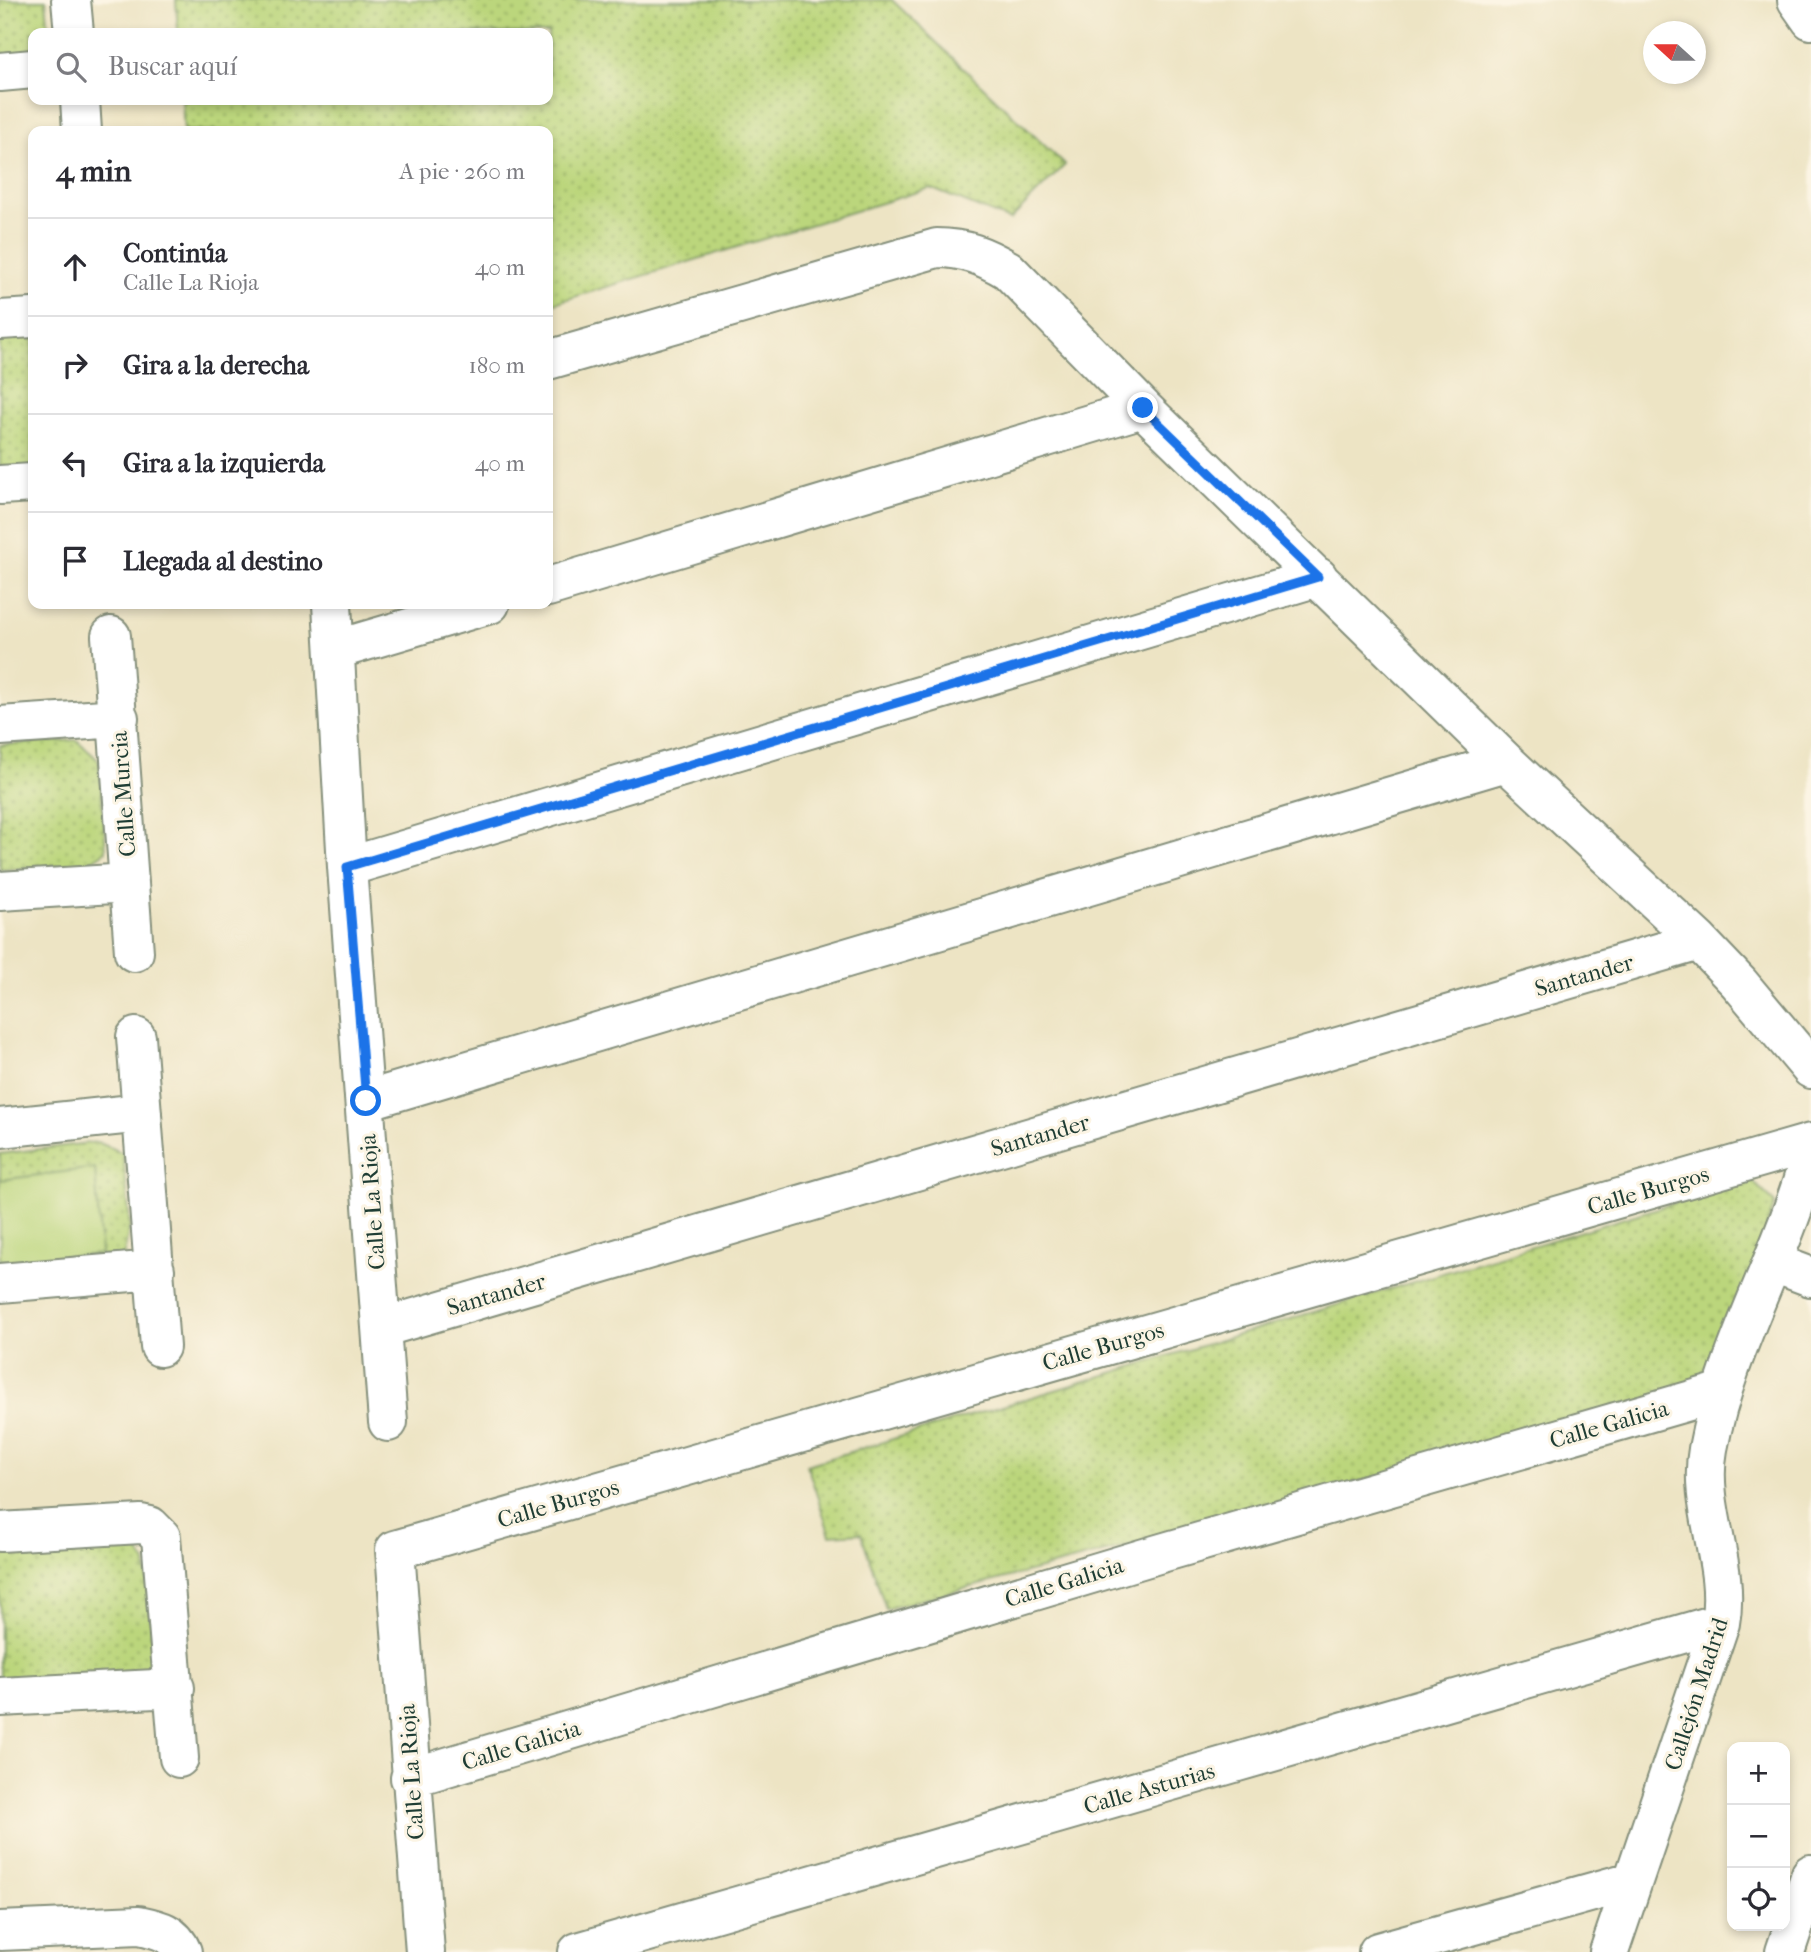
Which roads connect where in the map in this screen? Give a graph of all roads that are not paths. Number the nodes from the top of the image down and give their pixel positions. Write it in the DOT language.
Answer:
graph roads {
  1 [pos="71,0"];
  2 [pos="1797,0"];
  3 [pos="1811,20"];
  4 [pos="74,28"];
  5 [pos="28,69"];
  6 [pos="0,72"];
  7 [pos="79,105"];
  8 [pos="82,126"];
  9 [pos="28,318"];
  10 [pos="0,320"];
  11 [pos="553,359"];
  12 [pos="1143,408"];
  13 [pos="28,483"];
  14 [pos="0,485"];
  15 [pos="1318,577"];
  16 [pos="553,585"];
  17 [pos="332,609"];
  18 [pos="473,609"];
  19 [pos="111,636"];
  20 [pos="335,650"];
  21 [pos="118,718"];
  22 [pos="0,726"];
  23 [pos="1506,762"];
  24 [pos="347,867"];
  25 [pos="129,884"];
  26 [pos="0,891"];
  27 [pos="1699,941"];
  28 [pos="134,952"];
  29 [pos="136,1037"];
  30 [pos="1811,1069"];
  31 [pos="366,1101"];
  32 [pos="142,1113"];
  33 [pos="0,1128"];
  34 [pos="1811,1143"];
  35 [pos="1811,1152"];
  36 [pos="1806,1193"];
  37 [pos="1774,1263"];
  38 [pos="155,1270"];
  39 [pos="1811,1277"];
  40 [pos="0,1283"];
  41 [pos="381,1328"];
  42 [pos="160,1347"];
  43 [pos="1720,1392"];
  44 [pos="388,1422"];
  45 [pos="0,1532"];
  46 [pos="395,1550"];
  47 [pos="1720,1623"];
  48 [pos="175,1688"];
  49 [pos="0,1697"];
  50 [pos="179,1758"];
  51 [pos="410,1778"];
  52 [pos="1632,1881"];
  53 [pos="1810,1881"];
  54 [pos="0,1931"];
  55 [pos="182,1952"];
  56 [pos="425,1952"];
  57 [pos="578,1952"];
  58 [pos="1378,1952"];
  59 [pos="1609,1952"];
  60 [pos="1785,1952"];
  1 -- 4 [label="street"];
  2 -- 3 [label="street"];
  5 -- 6 [label="street"];
  7 -- 8 [label="street"];
  9 -- 10 [label="street"];
  11 -- 12 [label="street"];
  12 -- 15 [label="street"];
  12 -- 16 [label="street"];
  13 -- 14 [label="street"];
  15 -- 23 [label="street"];
  15 -- 24 [label="street"];
  17 -- 20 [label="street, Calle La Rioja"];
  18 -- 20 [label="street"];
  19 -- 21 [label="street, Calle Murcia"];
  20 -- 24 [label="street, Calle La Rioja"];
  21 -- 22 [label="street"];
  21 -- 25 [label="street, Calle Murcia"];
  23 -- 27 [label="street"];
  23 -- 31 [label="street"];
  24 -- 31 [label="street, Calle La Rioja"];
  25 -- 26 [label="street"];
  25 -- 28 [label="street, Calle Murcia"];
  27 -- 30 [label="street"];
  27 -- 41 [label="street, Santander"];
  29 -- 32 [label="street"];
  31 -- 41 [label="street, Calle La Rioja"];
  32 -- 33 [label="street"];
  32 -- 38 [label="street"];
  34 -- 46 [label="street, Calle Burgos"];
  35 -- 36 [label="street, Callejón Madrid"];
  36 -- 37 [label="street, Callejón Madrid"];
  37 -- 39 [label="street"];
  37 -- 43 [label="street, Callejón Madrid"];
  38 -- 40 [label="street"];
  38 -- 42 [label="street"];
  41 -- 44 [label="street, Calle La Rioja"];
  43 -- 47 [label="street, Callejón Madrid"];
  43 -- 51 [label="street, Calle Galicia"];
  45 -- 48 [label="street"];
  46 -- 51 [label="street, Calle La Rioja"];
  47 -- 52 [label="street, Callejón Madrid"];
  47 -- 57 [label="street, Calle Asturias"];
  48 -- 49 [label="street"];
  48 -- 50 [label="street"];
  51 -- 56 [label="street, Calle La Rioja"];
  52 -- 58 [label="street"];
  52 -- 59 [label="street, Callejón Madrid"];
  53 -- 60 [label="street"];
  54 -- 55 [label="street"];
}
